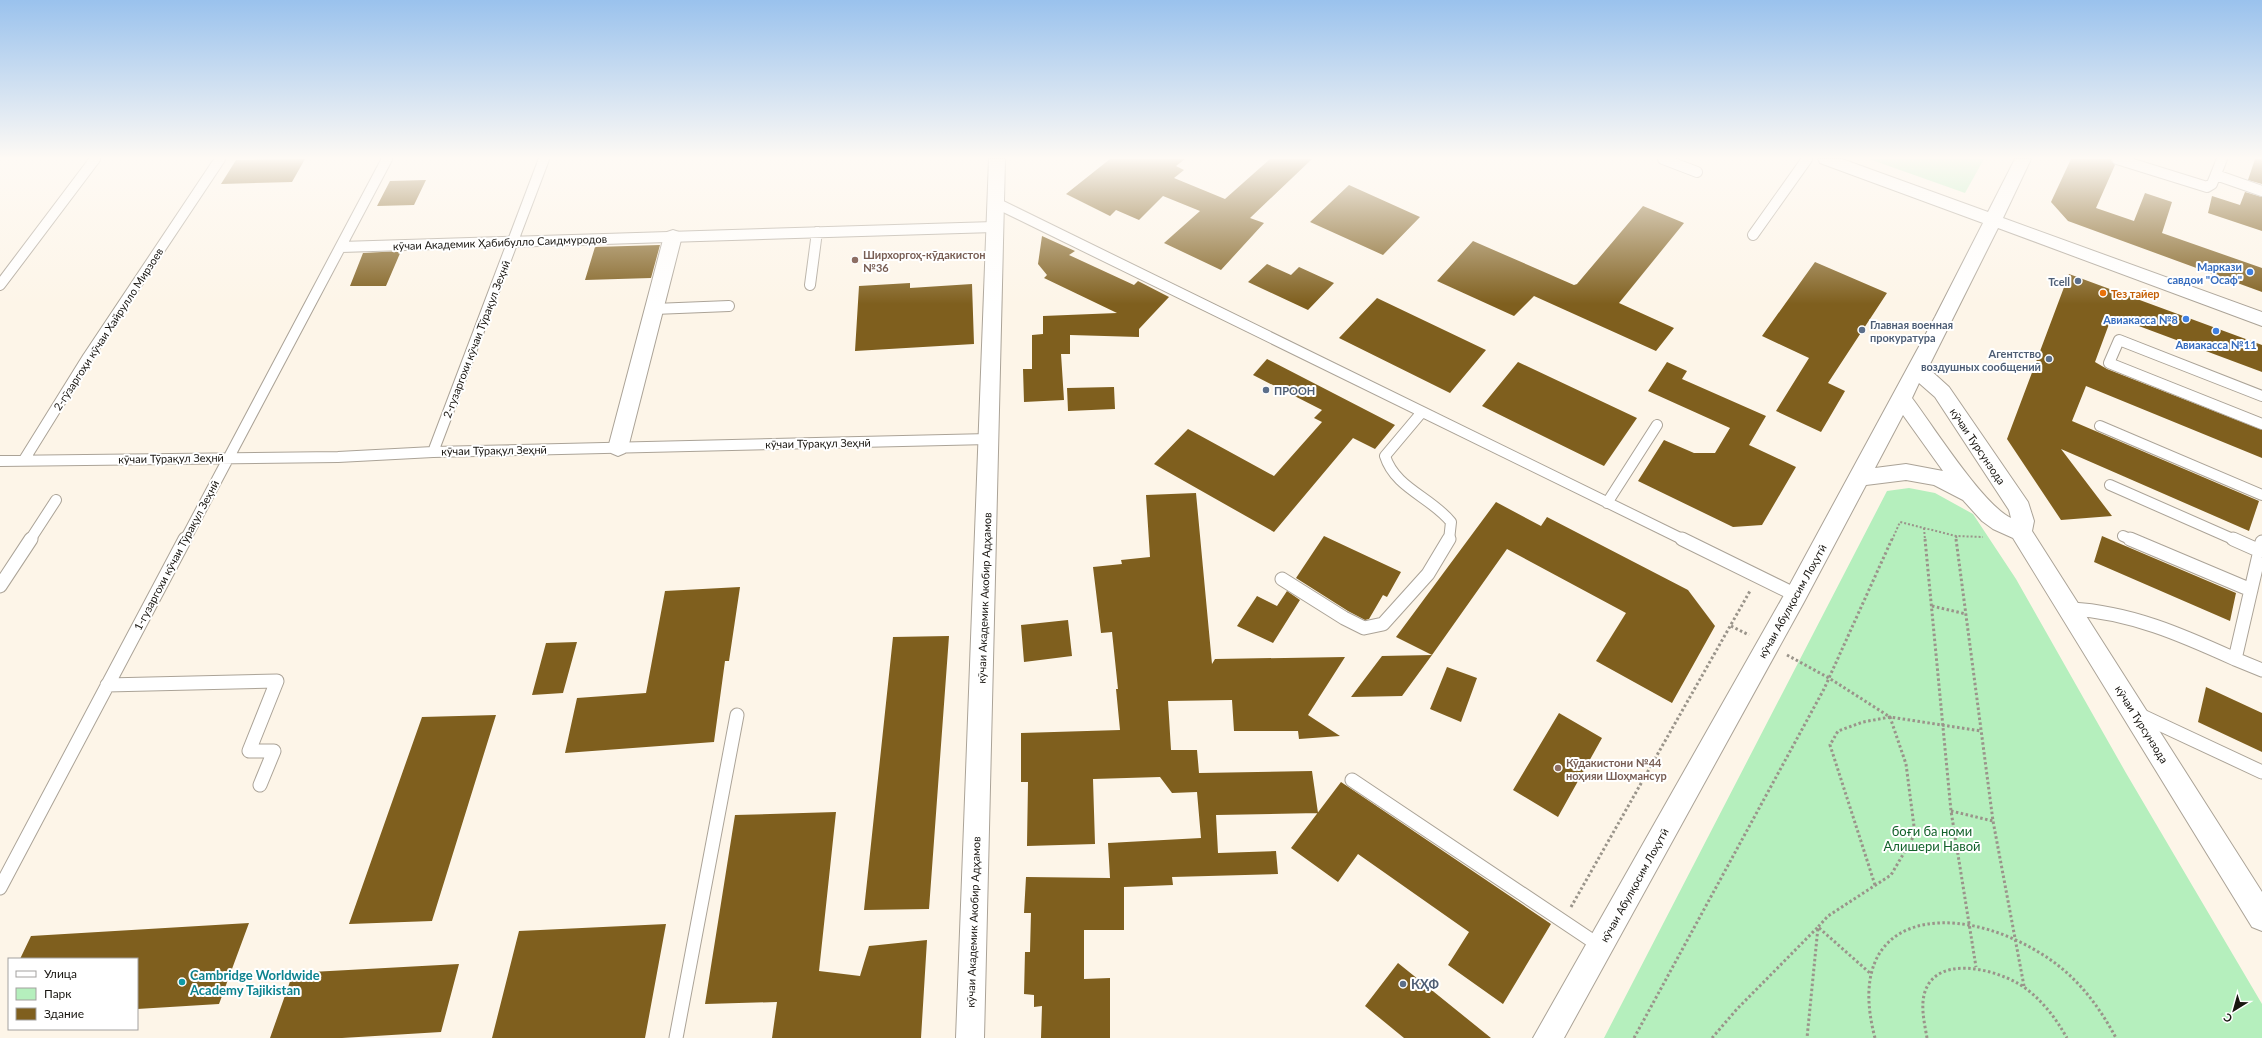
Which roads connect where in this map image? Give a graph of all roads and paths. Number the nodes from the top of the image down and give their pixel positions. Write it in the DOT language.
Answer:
graph roads {
  1 [pos="58,207"];
  2 [pos="188,207"];
  3 [pos="361,207"];
  4 [pos="526,207"];
  5 [pos="996,207"];
  6 [pos="1005,207"];
  7 [pos="1773,207"];
  8 [pos="1958,207"];
  9 [pos="1998,207"];
  10 [pos="1992,220"];
  11 [pos="994,227"];
  12 [pos="817,232"];
  13 [pos="1753,235"];
  14 [pos="673,236"];
  15 [pos="513,242"];
  16 [pos="341,246"];
  17 [pos="0,285"];
  18 [pos="810,285"];
  19 [pos="729,306"];
  20 [pos="654,310"];
  21 [pos="2262,319"];
  22 [pos="1917,370"];
  23 [pos="2262,396"];
  24 [pos="1901,398"];
  25 [pos="1422,412"];
  26 [pos="2262,424"];
  27 [pos="1657,425"];
  28 [pos="2100,426"];
  29 [pos="989,439"];
  30 [pos="618,448"];
  31 [pos="433,452"];
  32 [pos="228,457"];
  33 [pos="24,460"];
  34 [pos="0,461"];
  35 [pos="1858,478"];
  36 [pos="2110,485"];
  37 [pos="1972,495"];
  38 [pos="2262,495"];
  39 [pos="56,500"];
  40 [pos="1607,503"];
  41 [pos="1924,528"];
  42 [pos="2021,532"];
  43 [pos="1956,536"];
  44 [pos="2123,536"];
  45 [pos="1986,537"];
  46 [pos="2261,546"];
  47 [pos="1758,577"];
  48 [pos="1282,579"];
  49 [pos="0,586"];
  50 [pos="2251,590"];
  51 [pos="1796,595"];
  52 [pos="1932,606"];
  53 [pos="2070,609"];
  54 [pos="1966,614"];
  55 [pos="1731,626"];
  56 [pos="1768,645"];
  57 [pos="2235,658"];
  58 [pos="2262,670"];
  59 [pos="1829,678"];
  60 [pos="107,685"];
  61 [pos="2134,712"];
  62 [pos="737,715"];
  63 [pos="1890,717"];
  64 [pos="1943,724"];
  65 [pos="1981,731"];
  66 [pos="2262,772"];
  67 [pos="1352,780"];
  68 [pos="260,785"];
  69 [pos="1951,811"];
  70 [pos="1993,822"];
  71 [pos="1875,886"];
  72 [pos="0,888"];
  73 [pos="2259,908"];
  74 [pos="1563,921"];
  75 [pos="1969,923"];
  76 [pos="1818,927"];
  77 [pos="2015,939"];
  78 [pos="1600,946"];
  79 [pos="1976,967"];
  80 [pos="1871,974"];
  81 [pos="2024,986"];
  82 [pos="676,1038"];
  83 [pos="970,1038"];
  84 [pos="1548,1038"];
  85 [pos="1634,1038"];
  86 [pos="1712,1038"];
  87 [pos="1807,1038"];
  88 [pos="1875,1038"];
  89 [pos="1927,1038"];
  90 [pos="2067,1038"];
  91 [pos="2116,1038"];
  1 -- 17 [label="lane"];
  2 -- 33 [label="lane, 2-гӯзаргоҳи кӯчаи Хайрулло Мирзоев"];
  3 -- 16 [label="lane, 1-гузаргохи кӯчаи Тӯрақул Зеҳнӣ"];
  4 -- 15 [label="lane, 2-гузаргохи кӯчаи Тӯрақул Зеҳнӣ"];
  5 -- 11 [label="street, кӯчаи Академик Акобир Адҳамов"];
  6 -- 25 [label="lane"];
  7 -- 13 [label="lane"];
  8 -- 10 [label="street"];
  9 -- 10 [label="street, кӯчаи Абулқосим Лоҳутӣ"];
  10 -- 21 [label="street"];
  10 -- 22 [label="street, кӯчаи Абулқосим Лоҳутӣ"];
  11 -- 12 [label="lane, кӯчаи Академик Ҳабибулло Саидмуродов"];
  11 -- 29 [label="street, кӯчаи Академик Акобир Адҳамов"];
  12 -- 14 [label="lane, кӯчаи Академик Ҳабибулло Саидмуродов"];
  12 -- 18 [label="lane"];
  14 -- 15 [label="lane, кӯчаи Академик Ҳабибулло Саидмуродов"];
  14 -- 20 [label="street"];
  15 -- 16 [label="lane, кӯчаи Академик Ҳабибулло Саидмуродов"];
  15 -- 31 [label="lane, 2-гузаргохи кӯчаи Тӯрақул Зеҳнӣ"];
  16 -- 32 [label="lane, 1-гузаргохи кӯчаи Тӯрақул Зеҳнӣ"];
  19 -- 20 [label="lane"];
  20 -- 30 [label="street"];
  22 -- 24 [label="street, кӯчаи Абулқосим Лоҳутӣ"];
  22 -- 42 [label="street, кӯчаи Турсунзода"];
  23 -- 26 [label="lane"];
  24 -- 35 [label="street, кӯчаи Абулқосим Лоҳутӣ"];
  24 -- 37 [label="street"];
  25 -- 40 [label="lane"];
  25 -- 48 [label="lane"];
  27 -- 40 [label="lane"];
  28 -- 38 [label="lane"];
  29 -- 30 [label="lane, кӯчаи Тӯрақул Зеҳнӣ"];
  29 -- 83 [label="street, кӯчаи Академик Акобир Адҳамов"];
  30 -- 31 [label="lane, кӯчаи Тӯрақул Зеҳнӣ"];
  31 -- 32 [label="lane, кӯчаи Тӯрақул Зеҳнӣ"];
  32 -- 33 [label="lane, кӯчаи Тӯрақул Зеҳнӣ"];
  32 -- 60 [label="lane, 1-гузаргохи кӯчаи Тӯрақул Зеҳнӣ"];
  33 -- 34 [label="lane, кӯчаи Тӯрақул Зеҳнӣ"];
  35 -- 37 [label="street"];
  35 -- 51 [label="street, кӯчаи Абулқосим Лоҳутӣ"];
  36 -- 46 [label="lane"];
  37 -- 42 [label="street"];
  39 -- 49 [label="lane"];
  40 -- 47 [label="lane"];
  41 -- 43 [label="path"];
  41 -- 52 [label="path"];
  41 -- 59 [label="path"];
  42 -- 53 [label="street, кӯчаи Турсунзода"];
  43 -- 45 [label="path"];
  43 -- 54 [label="path"];
  44 -- 50 [label="lane"];
  46 -- 50 [label="lane"];
  47 -- 51 [label="lane"];
  47 -- 55 [label="path"];
  50 -- 57 [label="lane"];
  51 -- 56 [label="street, кӯчаи Абулқосим Лоҳутӣ"];
  52 -- 54 [label="path"];
  52 -- 64 [label="path"];
  53 -- 57 [label="lane"];
  53 -- 61 [label="street, кӯчаи Турсунзода"];
  54 -- 65 [label="path"];
  55 -- 56 [label="path"];
  55 -- 74 [label="path"];
  56 -- 59 [label="path"];
  56 -- 78 [label="street, кӯчаи Абулқосим Лоҳутӣ"];
  57 -- 58 [label="lane"];
  59 -- 63 [label="path"];
  59 -- 85 [label="path"];
  60 -- 68 [label="lane"];
  60 -- 72 [label="lane, 1-гузаргохи кӯчаи Тӯрақул Зеҳнӣ"];
  61 -- 66 [label="lane"];
  61 -- 73 [label="street, кӯчаи Турсунзода"];
  62 -- 82 [label="lane"];
  63 -- 64 [label="path"];
  63 -- 71 [label="path"];
  63 -- 71 [label="path"];
  64 -- 65 [label="path"];
  64 -- 69 [label="path"];
  65 -- 70 [label="path"];
  67 -- 74 [label="lane"];
  69 -- 70 [label="path"];
  69 -- 75 [label="path"];
  70 -- 77 [label="path"];
  71 -- 76 [label="path"];
  74 -- 78 [label="lane"];
  75 -- 77 [label="path"];
  75 -- 79 [label="path"];
  75 -- 80 [label="path"];
  76 -- 80 [label="path"];
  76 -- 86 [label="path"];
  76 -- 87 [label="path"];
  77 -- 81 [label="path"];
  77 -- 91 [label="path"];
  78 -- 84 [label="street, кӯчаи Абулқосим Лоҳутӣ"];
  79 -- 81 [label="path"];
  79 -- 89 [label="path"];
  80 -- 88 [label="path"];
  81 -- 90 [label="path"];
}
